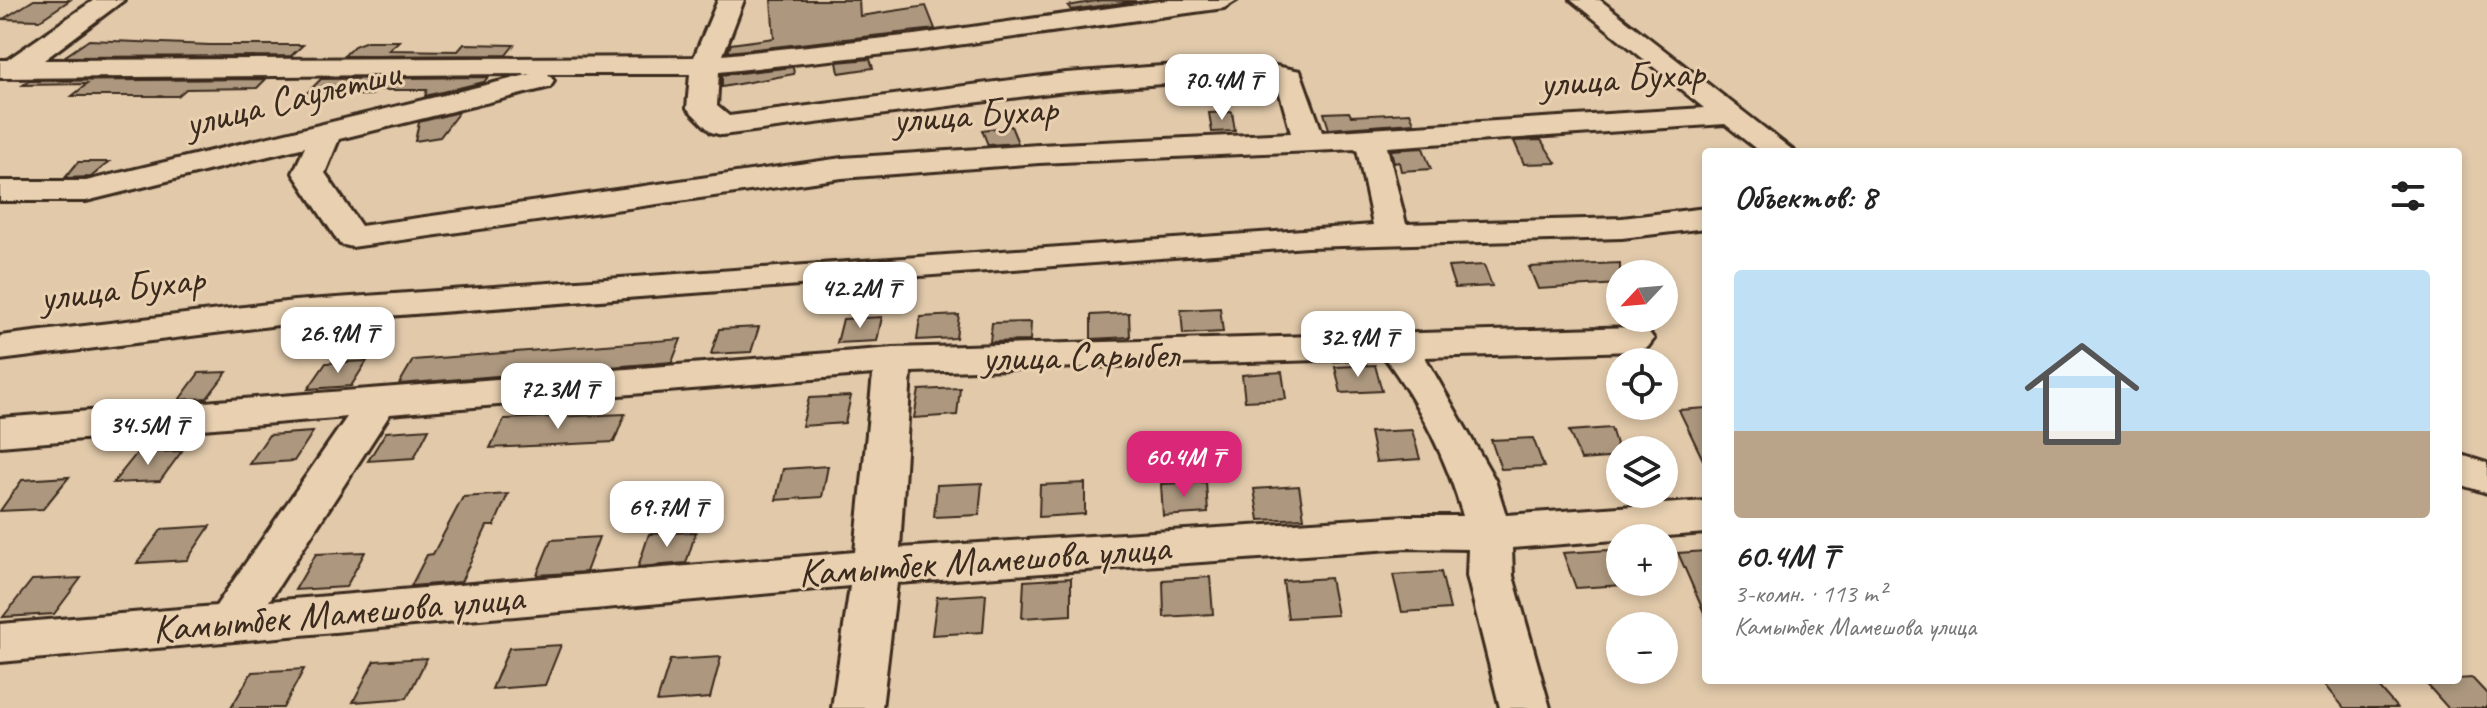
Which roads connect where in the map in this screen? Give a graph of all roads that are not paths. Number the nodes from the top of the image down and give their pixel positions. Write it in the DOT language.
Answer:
graph roads {
  1 [pos="111,0"];
  2 [pos="731,0"];
  3 [pos="1224,0"];
  4 [pos="1584,0"];
  5 [pos="705,65"];
  6 [pos="601,66"];
  7 [pos="5,72"];
  8 [pos="1730,115"];
  9 [pos="327,132"];
  10 [pos="1370,139"];
  11 [pos="1309,141"];
  12 [pos="1774,148"];
  13 [pos="0,191"];
  14 [pos="1702,218"];
  15 [pos="1392,236"];
  16 [pos="1635,339"];
  17 [pos="0,348"];
  18 [pos="1397,348"];
  19 [pos="893,360"];
  20 [pos="380,399"];
  21 [pos="0,432"];
  22 [pos="1702,517"];
  23 [pos="1490,533"];
  24 [pos="876,567"];
  25 [pos="231,621"];
  26 [pos="0,643"];
  27 [pos="857,708"];
  28 [pos="1525,708"];
  1 -- 7 [label="street"];
  2 -- 5 [label="street"];
  3 -- 5 [label="street"];
  4 -- 8 [label="street"];
  5 -- 6 [label="street"];
  5 -- 11 [label="street"];
  6 -- 7 [label="street"];
  6 -- 9 [label="street, улица Саулетши"];
  8 -- 10 [label="street, улица Бухар"];
  8 -- 12 [label="street"];
  9 -- 11 [label="street, улица Бухар"];
  9 -- 13 [label="street, улица Саулетши"];
  10 -- 11 [label="street, улица Бухар"];
  10 -- 15 [label="street"];
  14 -- 15 [label="street, улица Бухар"];
  15 -- 17 [label="street, улица Бухар"];
  16 -- 18 [label="street, улица Сарыбел"];
  18 -- 19 [label="street, улица Сарыбел"];
  18 -- 23 [label="street"];
  19 -- 20 [label="street, улица Сарыбел"];
  19 -- 24 [label="street"];
  20 -- 21 [label="street, улица Сарыбел"];
  20 -- 25 [label="street"];
  22 -- 23 [label="street, Камытбек Мамешова улица"];
  23 -- 24 [label="street, Камытбек Мамешова улица"];
  23 -- 28 [label="street"];
  24 -- 25 [label="street, Камытбек Мамешова улица"];
  24 -- 27 [label="street"];
  25 -- 26 [label="street, Камытбек Мамешова улица"];
}
